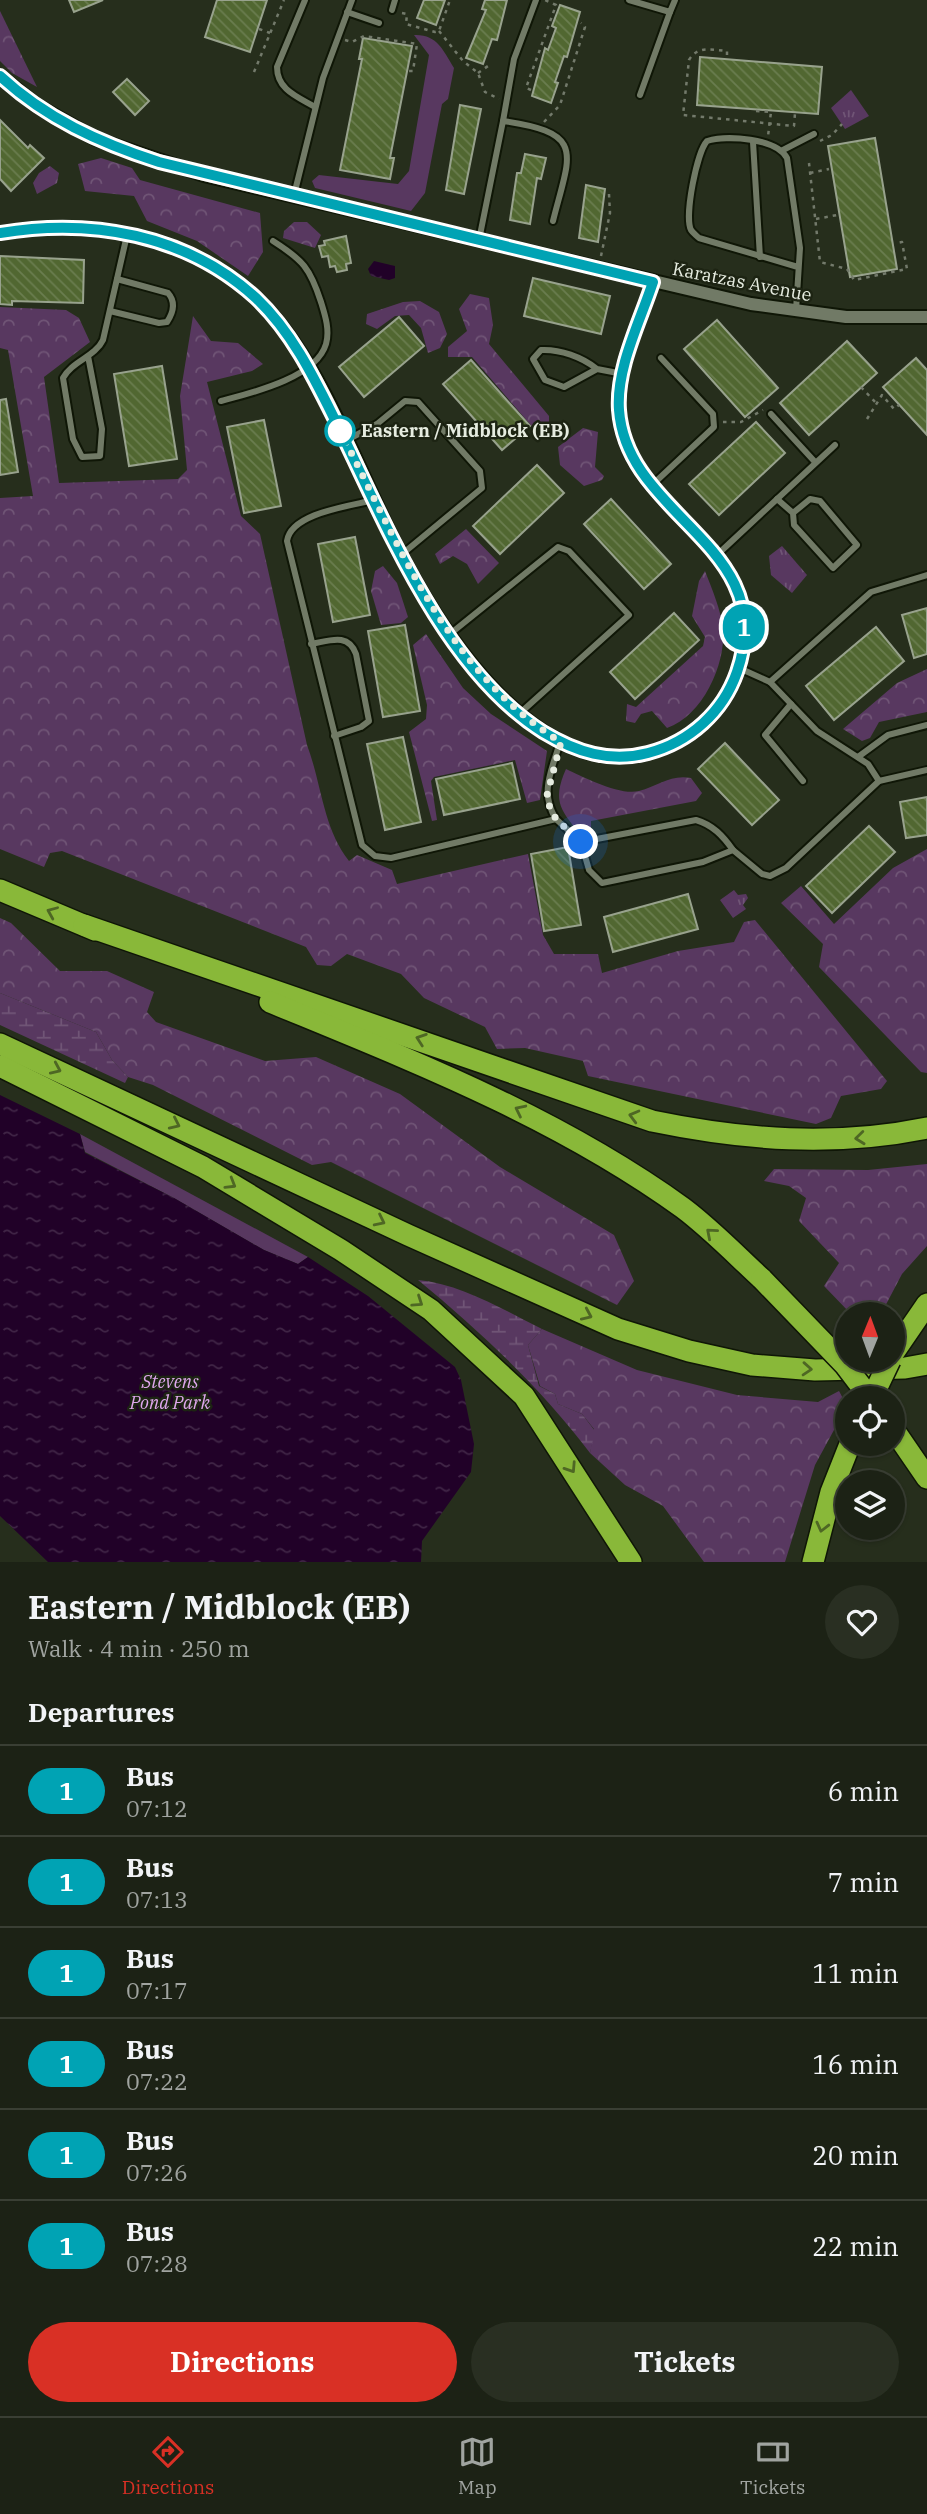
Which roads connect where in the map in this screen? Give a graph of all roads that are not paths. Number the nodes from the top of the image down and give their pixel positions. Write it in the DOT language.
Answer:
graph roads {
  1 [pos="304,0"];
  2 [pos="352,0"];
  3 [pos="396,0"];
  4 [pos="537,0"];
  5 [pos="629,0"];
  6 [pos="675,0"];
  7 [pos="392,10"];
  8 [pos="347,12"];
  9 [pos="670,12"];
  10 [pos="379,23"];
  11 [pos="0,76"];
  12 [pos="640,95"];
  13 [pos="315,107"];
  14 [pos="503,121"];
  15 [pos="814,134"];
  16 [pos="753,142"];
  17 [pos="783,150"];
  18 [pos="294,195"];
  19 [pos="553,221"];
  20 [pos="0,232"];
  21 [pos="127,233"];
  22 [pos="479,240"];
  23 [pos="273,242"];
  24 [pos="760,257"];
  25 [pos="798,267"];
  26 [pos="117,279"];
  27 [pos="653,282"];
  28 [pos="110,311"];
  29 [pos="796,312"];
  30 [pos="927,317"];
  31 [pos="88,356"];
  32 [pos="662,358"];
  33 [pos="309,367"];
  34 [pos="597,369"];
  35 [pos="622,374"];
  36 [pos="221,401"];
  37 [pos="771,414"];
  38 [pos="345,441"];
  39 [pos="835,444"];
  40 [pos="815,462"];
  41 [pos="651,486"];
  42 [pos="777,499"];
  43 [pos="374,500"];
  44 [pos="793,513"];
  45 [pos="718,554"];
  46 [pos="401,555"];
  47 [pos="927,575"];
  48 [pos="450,634"];
  49 [pos="311,644"];
  50 [pos="739,668"];
  51 [pos="770,682"];
  52 [pos="791,704"];
  53 [pos="519,714"];
  54 [pos="927,724"];
  55 [pos="334,736"];
  56 [pos="561,742"];
  57 [pos="858,757"];
  58 [pos="927,770"];
  59 [pos="803,781"];
  60 [pos="879,781"];
  61 [pos="556,819"];
  62 [pos="581,842"];
  63 [pos="733,850"];
  64 [pos="0,890"];
  65 [pos="84,925"];
  66 [pos="0,1044"];
  67 [pos="0,1066"];
  68 [pos="927,1128"];
  69 [pos="927,1304"];
  70 [pos="905,1336"];
  71 [pos="927,1364"];
  72 [pos="861,1386"];
  73 [pos="905,1446"];
  74 [pos="845,1456"];
  75 [pos="927,1478"];
  76 [pos="631,1562"];
  77 [pos="813,1562"];
  1 -- 13 [label="lane"];
  2 -- 8 [label="lane"];
  3 -- 7 [label="lane"];
  4 -- 14 [label="lane"];
  5 -- 9 [label="lane"];
  6 -- 9 [label="lane"];
  8 -- 10 [label="lane"];
  8 -- 13 [label="lane"];
  9 -- 12 [label="lane"];
  11 -- 18 [label="street, Karatzas Avenue"];
  13 -- 18 [label="lane"];
  14 -- 19 [label="lane"];
  14 -- 22 [label="lane"];
  15 -- 17 [label="lane"];
  16 -- 17 [label="lane"];
  16 -- 24 [label="lane"];
  16 -- 24 [label="lane"];
  17 -- 25 [label="lane"];
  18 -- 22 [label="street, Karatzas Avenue"];
  20 -- 21 [label="street"];
  21 -- 26 [label="lane"];
  21 -- 33 [label="street"];
  22 -- 27 [label="street, Karatzas Avenue"];
  23 -- 33 [label="lane"];
  24 -- 25 [label="lane"];
  25 -- 29 [label="lane"];
  26 -- 28 [label="lane"];
  26 -- 28 [label="lane"];
  27 -- 29 [label="street, Karatzas Avenue"];
  27 -- 35 [label="street"];
  28 -- 31 [label="lane"];
  29 -- 30 [label="street, Karatzas Avenue"];
  31 -- 31 [label="lane"];
  32 -- 41 [label="lane"];
  33 -- 36 [label="lane"];
  33 -- 38 [label="street"];
  34 -- 34 [label="lane"];
  34 -- 35 [label="lane"];
  35 -- 41 [label="street"];
  37 -- 40 [label="lane"];
  38 -- 43 [label="street"];
  38 -- 46 [label="lane"];
  39 -- 40 [label="lane"];
  40 -- 42 [label="lane"];
  41 -- 45 [label="street"];
  42 -- 44 [label="lane"];
  42 -- 45 [label="lane"];
  43 -- 46 [label="street"];
  43 -- 49 [label="lane"];
  44 -- 44 [label="lane"];
  45 -- 50 [label="street"];
  46 -- 48 [label="street"];
  47 -- 51 [label="lane"];
  48 -- 53 [label="street"];
  48 -- 53 [label="lane"];
  49 -- 55 [label="lane"];
  49 -- 55 [label="lane"];
  50 -- 51 [label="lane"];
  50 -- 56 [label="street"];
  51 -- 52 [label="lane"];
  52 -- 57 [label="lane"];
  52 -- 59 [label="lane"];
  53 -- 56 [label="street"];
  54 -- 57 [label="lane"];
  55 -- 61 [label="lane"];
  56 -- 61 [label="lane"];
  57 -- 60 [label="lane"];
  58 -- 60 [label="lane"];
  60 -- 63 [label="lane"];
  61 -- 62 [label="lane"];
  62 -- 63 [label="lane"];
  62 -- 63 [label="lane"];
  65 -- 64 [label="highway, one-way"];
  68 -- 65 [label="highway, one-way"];
  72 -- 65 [label="highway, one-way, bridge"];
  66 -- 71 [label="highway, one-way"];
  67 -- 76 [label="highway, one-way"];
  69 -- 70 [label="highway"];
  73 -- 75 [label="highway"];
  74 -- 77 [label="highway, one-way"];
}
